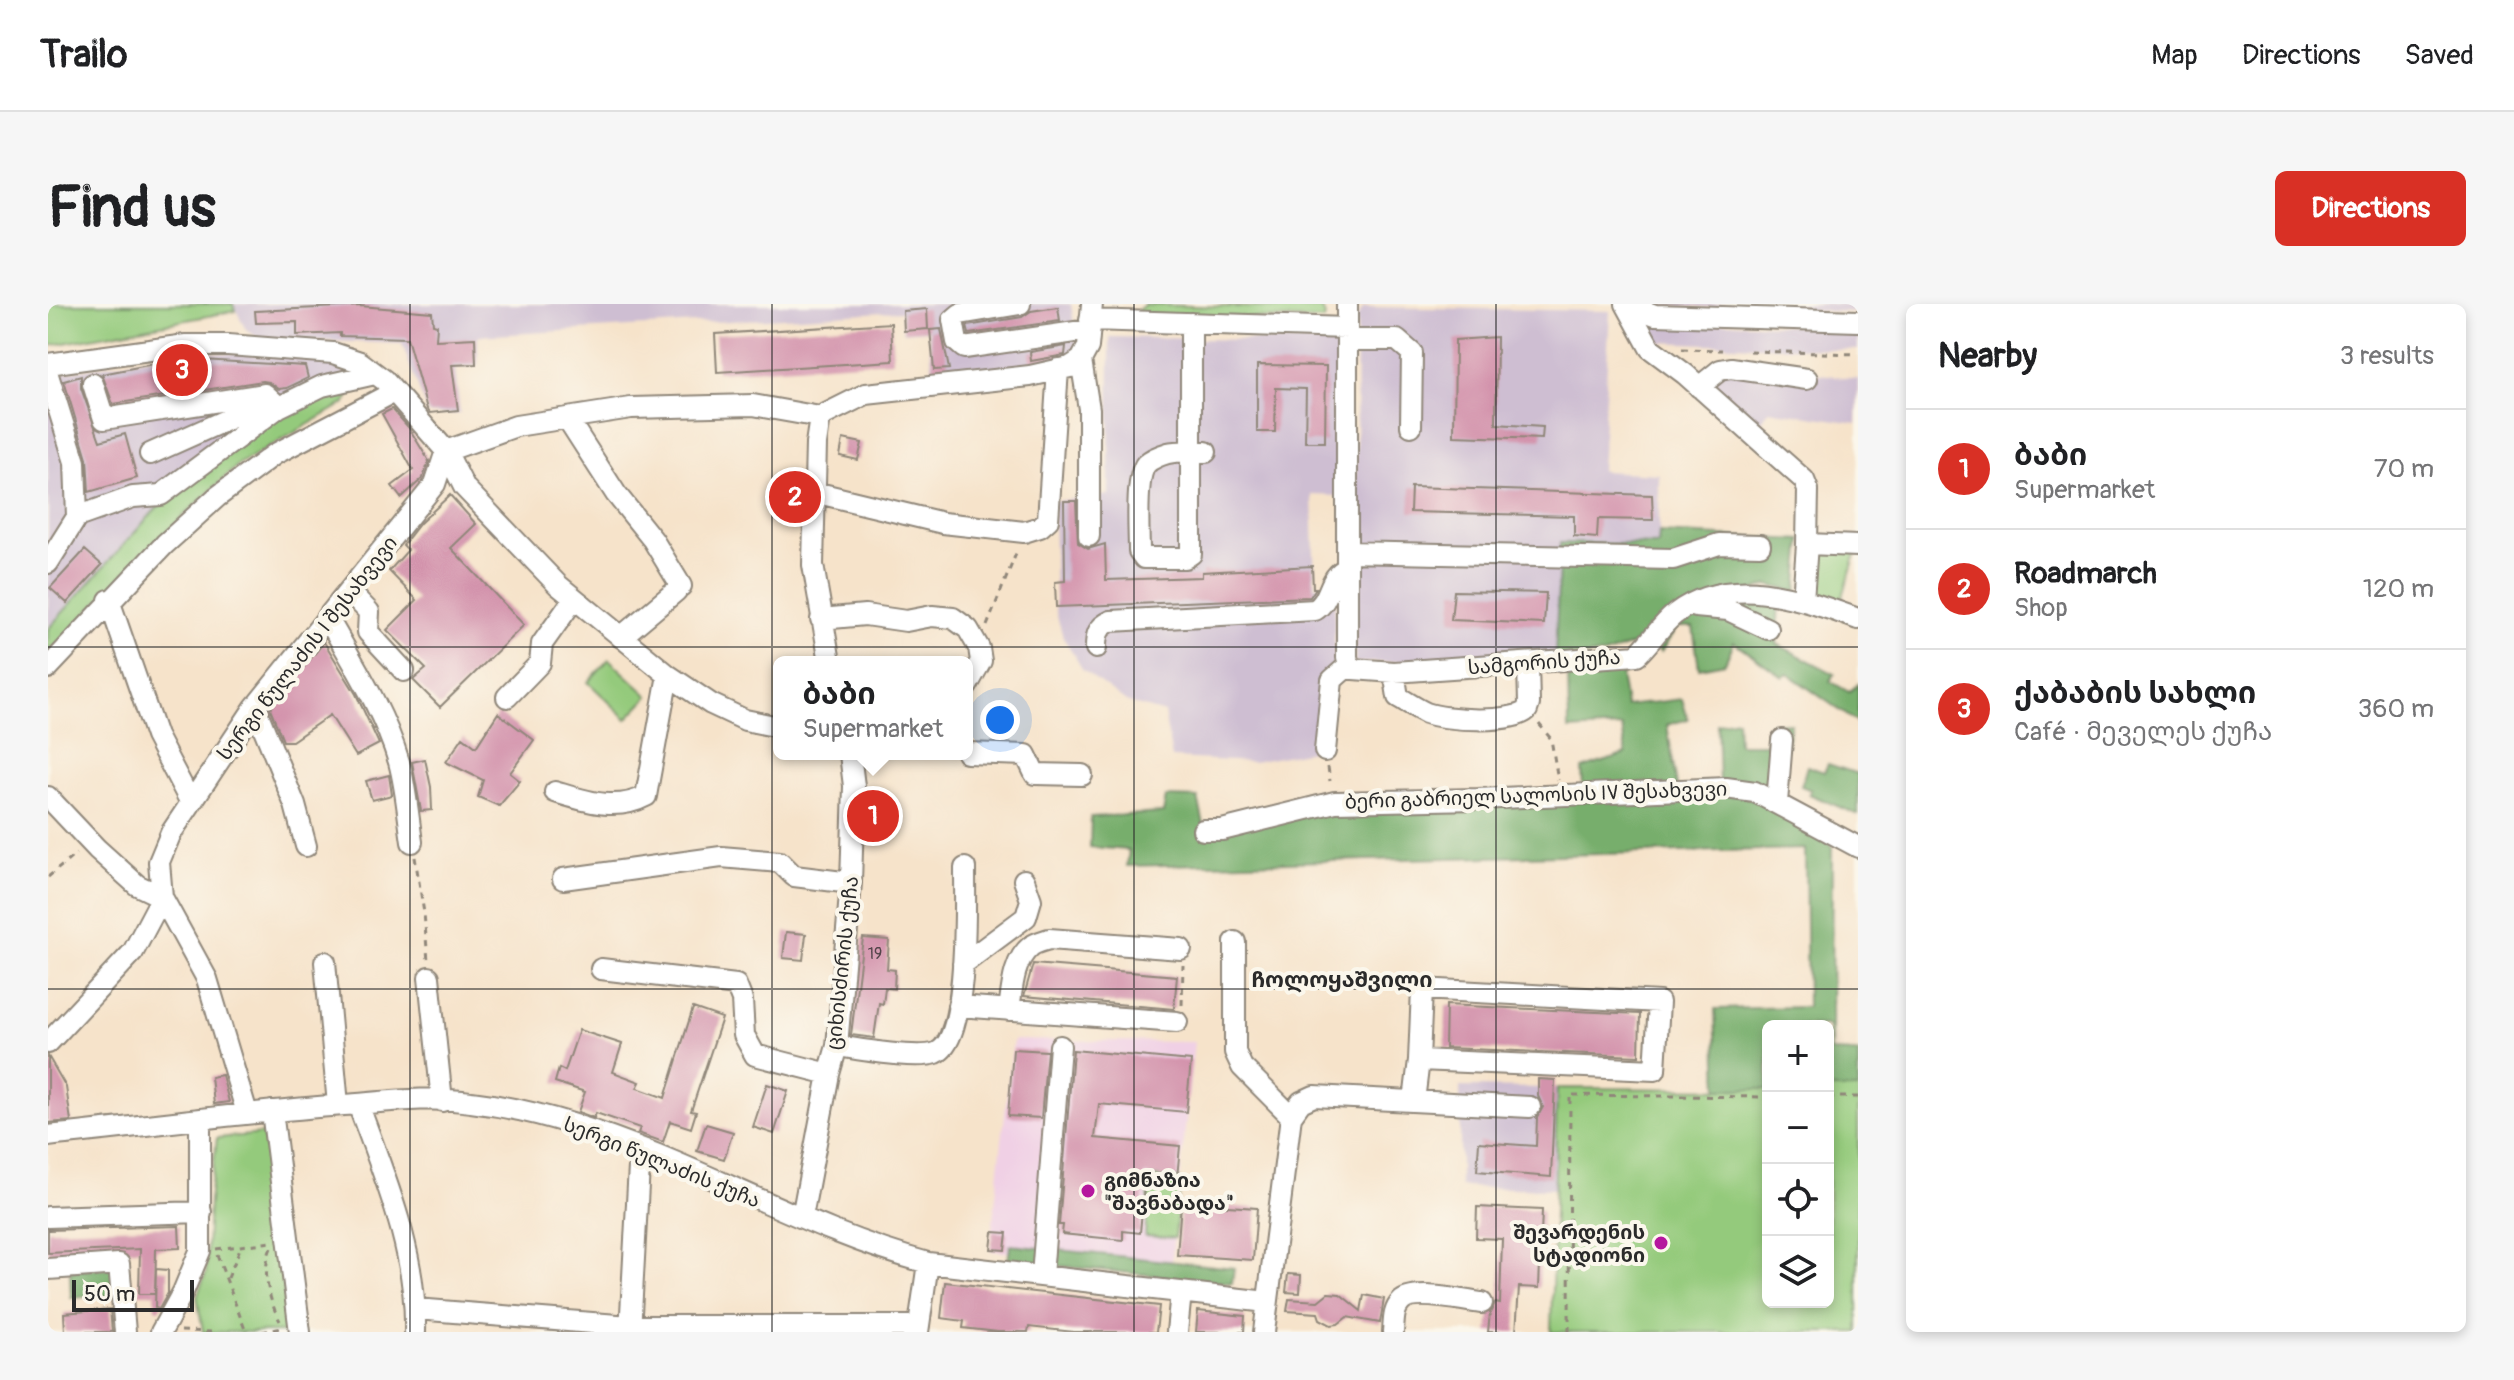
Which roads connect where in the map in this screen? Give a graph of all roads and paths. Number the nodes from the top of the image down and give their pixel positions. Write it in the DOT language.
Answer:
graph roads {
  1 [pos="1020,304"];
  2 [pos="1347,304"];
  3 [pos="1626,304"];
  4 [pos="1090,318"];
  5 [pos="1858,321"];
  6 [pos="1191,323"];
  7 [pos="1347,334"];
  8 [pos="1680,349"];
  9 [pos="1724,350"];
  10 [pos="1739,351"];
  11 [pos="1858,354"];
  12 [pos="1081,360"];
  13 [pos="48,364"];
  14 [pos="1058,369"];
  15 [pos="375,374"];
  16 [pos="48,375"];
  17 [pos="1807,379"];
  18 [pos="93,384"];
  19 [pos="1699,387"];
  20 [pos="394,392"];
  21 [pos="279,407"];
  22 [pos="820,417"];
  23 [pos="567,418"];
  24 [pos="1411,426"];
  25 [pos="446,451"];
  26 [pos="1198,452"];
  27 [pos="150,454"];
  28 [pos="814,492"];
  29 [pos="77,517"];
  30 [pos="1024,532"];
  31 [pos="1089,536"];
  32 [pos="1807,544"];
  33 [pos="1760,545"];
  34 [pos="1858,546"];
  35 [pos="1347,560"];
  36 [pos="48,563"];
  37 [pos="349,591"];
  38 [pos="574,599"];
  39 [pos="109,600"];
  40 [pos="1803,600"];
  41 [pos="1681,610"];
  42 [pos="327,617"];
  43 [pos="821,619"];
  44 [pos="1858,619"];
  45 [pos="1768,629"];
  46 [pos="621,637"];
  47 [pos="979,648"];
  48 [pos="1096,648"];
  49 [pos="829,656"];
  50 [pos="1528,664"];
  51 [pos="1349,665"];
  52 [pos="48,668"];
  53 [pos="404,671"];
  54 [pos="1394,672"];
  55 [pos="668,675"];
  56 [pos="973,675"];
  57 [pos="507,697"];
  58 [pos="255,707"];
  59 [pos="1527,710"];
  60 [pos="773,726"];
  61 [pos="1782,740"];
  62 [pos="1325,751"];
  63 [pos="973,753"];
  64 [pos="851,760"];
  65 [pos="1082,775"];
  66 [pos="1330,781"];
  67 [pos="555,792"];
  68 [pos="1560,795"];
  69 [pos="48,797"];
  70 [pos="190,801"];
  71 [pos="1335,802"];
  72 [pos="1777,803"];
  73 [pos="1203,830"];
  74 [pos="90,842"];
  75 [pos="306,846"];
  76 [pos="1858,847"];
  77 [pos="414,850"];
  78 [pos="965,868"];
  79 [pos="48,877"];
  80 [pos="563,879"];
  81 [pos="1024,880"];
  82 [pos="851,883"];
  83 [pos="162,897"];
  84 [pos="1235,942"];
  85 [pos="1181,949"];
  86 [pos="325,962"];
  87 [pos="963,964"];
  88 [pos="601,969"];
  89 [pos="429,977"];
  90 [pos="958,1006"];
  91 [pos="1009,1010"];
  92 [pos="1177,1022"];
  93 [pos="48,1043"];
  94 [pos="837,1046"];
  95 [pos="1060,1046"];
  96 [pos="1419,1060"];
  97 [pos="829,1074"];
  98 [pos="1762,1097"];
  99 [pos="1834,1097"];
  100 [pos="1858,1097"];
  101 [pos="442,1101"];
  102 [pos="1414,1101"];
  103 [pos="348,1105"];
  104 [pos="1530,1107"];
  105 [pos="272,1111"];
  106 [pos="247,1113"];
  107 [pos="1291,1116"];
  108 [pos="200,1119"];
  109 [pos="48,1136"];
  110 [pos="640,1148"];
  111 [pos="201,1212"];
  112 [pos="48,1217"];
  113 [pos="802,1217"];
  114 [pos="241,1246"];
  115 [pos="928,1263"];
  116 [pos="48,1269"];
  117 [pos="1042,1276"];
  118 [pos="227,1282"];
  119 [pos="1181,1292"];
  120 [pos="1267,1302"];
  121 [pos="1482,1303"];
  122 [pos="416,1309"];
  123 [pos="530,1324"];
  124 [pos="630,1329"];
  125 [pos="919,1329"];
  126 [pos="293,1330"];
  127 [pos="125,1332"];
  128 [pos="161,1332"];
  129 [pos="215,1332"];
  130 [pos="246,1332"];
  131 [pos="415,1332"];
  132 [pos="1177,1332"];
  133 [pos="1264,1332"];
  134 [pos="1393,1332"];
  135 [pos="1569,1332"];
  1 -- 4 [label="street"];
  2 -- 7 [label="street"];
  3 -- 5 [label="street"];
  3 -- 19 [label="street"];
  4 -- 6 [label="street"];
  4 -- 12 [label="street"];
  6 -- 7 [label="street"];
  6 -- 26 [label="street"];
  7 -- 24 [label="street"];
  7 -- 35 [label="street"];
  8 -- 9 [label="path"];
  10 -- 11 [label="path"];
  12 -- 14 [label="street"];
  12 -- 31 [label="street"];
  13 -- 15 [label="street"];
  14 -- 22 [label="street"];
  14 -- 30 [label="street"];
  15 -- 20 [label="street"];
  15 -- 21 [label="street"];
  16 -- 29 [label="street"];
  17 -- 19 [label="street"];
  18 -- 21 [label="street"];
  19 -- 32 [label="street"];
  20 -- 25 [label="street"];
  20 -- 39 [label="street"];
  21 -- 27 [label="street"];
  21 -- 29 [label="street"];
  22 -- 23 [label="street"];
  22 -- 28 [label="street"];
  23 -- 25 [label="street"];
  23 -- 46 [label="street"];
  25 -- 37 [label="street, სერგი წულაძის I შესახვევი"];
  25 -- 38 [label="street"];
  26 -- 26 [label="street"];
  28 -- 30 [label="street"];
  28 -- 43 [label="street"];
  29 -- 36 [label="street"];
  30 -- 47 [label="path"];
  32 -- 34 [label="street"];
  32 -- 40 [label="street"];
  33 -- 35 [label="street"];
  35 -- 48 [label="street"];
  35 -- 51 [label="street"];
  37 -- 42 [label="street, სერგი წულაძის I შესახვევი"];
  37 -- 53 [label="street"];
  38 -- 46 [label="street"];
  38 -- 57 [label="street"];
  39 -- 52 [label="street"];
  39 -- 70 [label="street"];
  40 -- 41 [label="street, სამგორის ქუჩა"];
  40 -- 44 [label="street, სამგორის ქუჩა"];
  41 -- 45 [label="street"];
  41 -- 50 [label="street, სამგორის ქუჩა"];
  42 -- 58 [label="street, სერგი წულაძის I შესახვევი"];
  42 -- 77 [label="street"];
  43 -- 47 [label="street"];
  43 -- 49 [label="street"];
  46 -- 55 [label="street"];
  47 -- 56 [label="street"];
  50 -- 54 [label="street, სამგორის ქუჩა"];
  50 -- 59 [label="street"];
  51 -- 54 [label="street, სამგორის ქუჩა"];
  51 -- 62 [label="street"];
  54 -- 59 [label="street"];
  55 -- 60 [label="street"];
  55 -- 67 [label="street"];
  58 -- 70 [label="street, სერგი წულაძის I შესახვევი"];
  58 -- 75 [label="street"];
  59 -- 68 [label="path"];
  61 -- 72 [label="street"];
  63 -- 65 [label="street"];
  64 -- 82 [label="street, ციხისძირის ქუჩა"];
  66 -- 71 [label="street"];
  68 -- 71 [label="street, ბერი გაბრიელ სალოსის IV შესახვევი"];
  68 -- 72 [label="street, ბერი გაბრიელ სალოსის IV შესახვევი"];
  69 -- 74 [label="street"];
  70 -- 83 [label="street, სერგი წულაძის I შესახვევი"];
  71 -- 73 [label="street, ბერი გაბრიელ სალოსის IV შესახვევი"];
  72 -- 76 [label="street, ბერი გაბრიელ სალოსის IV შესახვევი"];
  74 -- 79 [label="path"];
  74 -- 83 [label="street"];
  77 -- 89 [label="path"];
  78 -- 87 [label="street"];
  80 -- 82 [label="street"];
  81 -- 87 [label="street"];
  82 -- 94 [label="street, ციხისძირის ქუჩა"];
  83 -- 93 [label="street, სერგი წულაძის I შესახვევი"];
  83 -- 106 [label="street"];
  84 -- 107 [label="street"];
  85 -- 91 [label="street"];
  85 -- 92 [label="path"];
  86 -- 103 [label="street"];
  87 -- 90 [label="street"];
  88 -- 97 [label="street"];
  89 -- 101 [label="street"];
  90 -- 91 [label="street"];
  90 -- 94 [label="street"];
  91 -- 92 [label="street"];
  94 -- 97 [label="street, ციხისძირის ქუჩა"];
  95 -- 117 [label="street"];
  96 -- 96 [label="street"];
  96 -- 102 [label="street"];
  97 -- 113 [label="street, ციხისძირის ქუჩა"];
  98 -- 135 [label="path"];
  99 -- 100 [label="path"];
  101 -- 103 [label="street, სერგი წულაძის ქუჩა"];
  101 -- 110 [label="street, სერგი წულაძის ქუჩა"];
  102 -- 104 [label="street"];
  102 -- 107 [label="street"];
  103 -- 105 [label="street, სერგი წულაძის ქუჩა"];
  103 -- 122 [label="street"];
  105 -- 106 [label="street, სერგი წულაძის ქუჩა"];
  105 -- 126 [label="street"];
  106 -- 108 [label="street, სერგი წულაძის ქუჩა"];
  107 -- 120 [label="street"];
  108 -- 109 [label="street, სერგი წულაძის ქუჩა"];
  108 -- 111 [label="street"];
  110 -- 113 [label="street, სერგი წულაძის ქუჩა"];
  110 -- 124 [label="street"];
  111 -- 112 [label="street"];
  111 -- 128 [label="street"];
  113 -- 115 [label="street, სერგი წულაძის ქუჩა"];
  114 -- 118 [label="path"];
  114 -- 118 [label="path"];
  114 -- 126 [label="path"];
  115 -- 117 [label="street, სერგი წულაძის ქუჩა"];
  115 -- 125 [label="street"];
  116 -- 127 [label="street"];
  117 -- 119 [label="street, სერგი წულაძის ქუჩა"];
  118 -- 130 [label="path"];
  119 -- 120 [label="street, სერგი წულაძის ქუჩა"];
  119 -- 132 [label="street"];
  120 -- 133 [label="street"];
  121 -- 134 [label="street"];
  122 -- 123 [label="street"];
  122 -- 131 [label="street"];
  123 -- 124 [label="street"];
  124 -- 125 [label="street"];
  128 -- 129 [label="path"];
}
